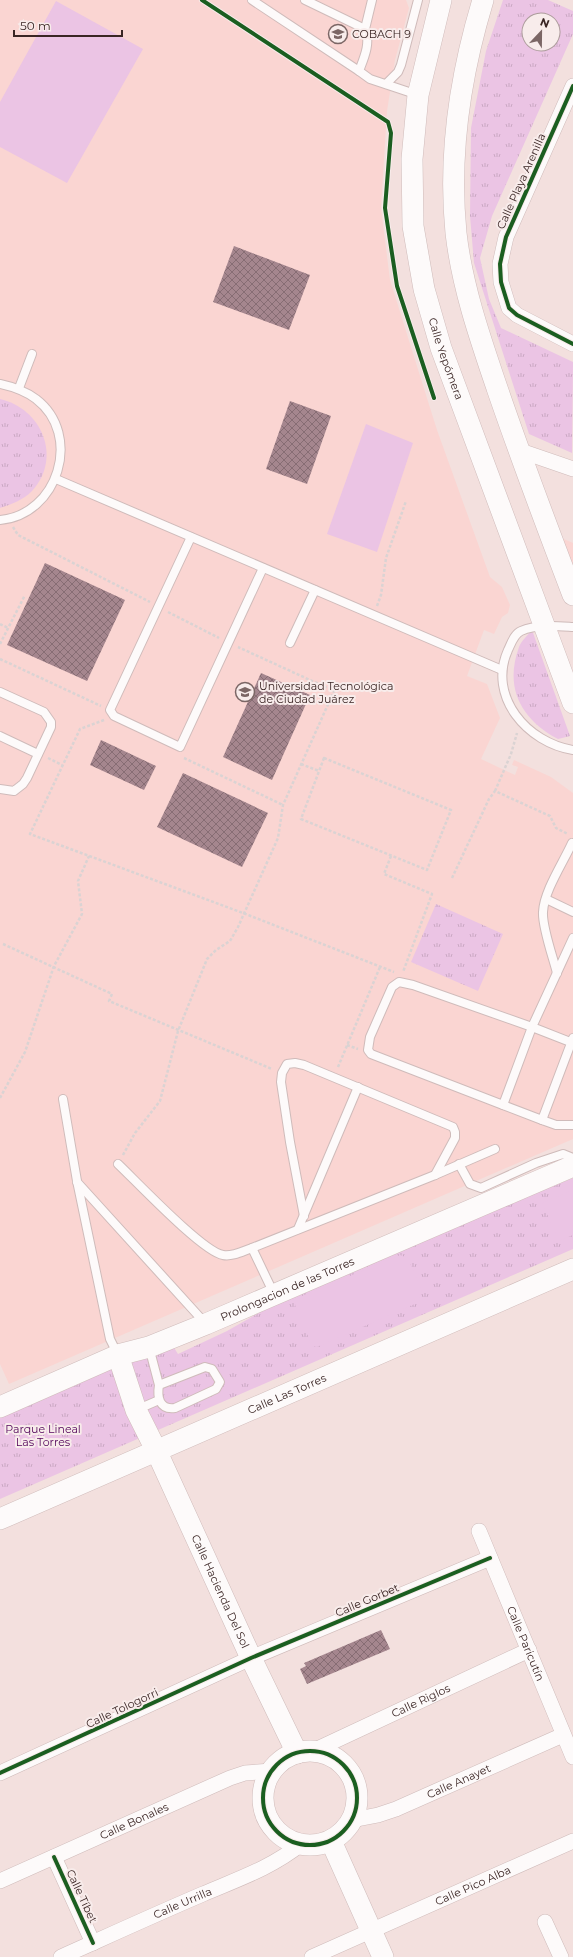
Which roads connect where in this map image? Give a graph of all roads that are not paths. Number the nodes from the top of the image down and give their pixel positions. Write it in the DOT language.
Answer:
graph roads {
  1 [pos="252,0"];
  2 [pos="306,0"];
  3 [pos="372,0"];
  4 [pos="418,0"];
  5 [pos="441,0"];
  6 [pos="483,0"];
  7 [pos="365,29"];
  8 [pos="359,72"];
  9 [pos="386,84"];
  10 [pos="573,86"];
  11 [pos="418,95"];
  12 [pos="573,344"];
  13 [pos="32,354"];
  14 [pos="0,384"];
  15 [pos="19,388"];
  16 [pos="518,450"];
  17 [pos="573,469"];
  18 [pos="56,479"];
  19 [pos="4,520"];
  20 [pos="191,537"];
  21 [pos="263,568"];
  22 [pos="315,590"];
  23 [pos="573,595"];
  24 [pos="546,626"];
  25 [pos="573,627"];
  26 [pos="290,642"];
  27 [pos="502,670"];
  28 [pos="0,692"];
  29 [pos="573,703"];
  30 [pos="0,736"];
  31 [pos="573,750"];
  32 [pos="38,754"];
  33 [pos="0,789"];
  34 [pos="572,844"];
  35 [pos="546,900"];
  36 [pos="573,912"];
  37 [pos="573,938"];
  38 [pos="557,972"];
  39 [pos="532,1027"];
  40 [pos="572,1041"];
  41 [pos="358,1087"];
  42 [pos="63,1098"];
  43 [pos="503,1105"];
  44 [pos="542,1120"];
  45 [pos="573,1125"];
  46 [pos="495,1149"];
  47 [pos="573,1158"];
  48 [pos="118,1164"];
  49 [pos="459,1164"];
  50 [pos="573,1166"];
  51 [pos="435,1175"];
  52 [pos="76,1181"];
  53 [pos="304,1216"];
  54 [pos="298,1229"];
  55 [pos="252,1248"];
  56 [pos="573,1268"];
  57 [pos="274,1295"];
  58 [pos="206,1324"];
  59 [pos="149,1347"];
  60 [pos="118,1355"];
  61 [pos="159,1385"];
  62 [pos="159,1400"];
  63 [pos="0,1407"];
  64 [pos="136,1410"];
  65 [pos="156,1450"];
  66 [pos="0,1519"];
  67 [pos="479,1531"];
  68 [pos="490,1558"];
  69 [pos="529,1650"];
  70 [pos="251,1658"];
  71 [pos="563,1735"];
  72 [pos="305,1752"];
  73 [pos="573,1757"];
  74 [pos="272,1771"];
  75 [pos="0,1773"];
  76 [pos="352,1820"];
  77 [pos="331,1841"];
  78 [pos="573,1841"];
  79 [pos="301,1844"];
  80 [pos="54,1857"];
  81 [pos="0,1881"];
  82 [pos="545,1922"];
  83 [pos="372,1931"];
  84 [pos="93,1942"];
  85 [pos="61,1957"];
  86 [pos="312,1957"];
  87 [pos="383,1957"];
  88 [pos="561,1957"];
  1 -- 8 [label="lane"];
  2 -- 7 [label="lane"];
  3 -- 7 [label="lane"];
  4 -- 9 [label="lane"];
  5 -- 11 [label="main road, Calle Yepómera"];
  6 -- 16 [label="main road"];
  7 -- 8 [label="lane"];
  8 -- 9 [label="lane"];
  9 -- 11 [label="lane"];
  10 -- 12 [label="street, Calle Playa Arenilla"];
  11 -- 24 [label="main road, Calle Yepómera"];
  13 -- 15 [label="lane"];
  14 -- 15 [label="lane"];
  15 -- 18 [label="lane"];
  16 -- 17 [label="street"];
  16 -- 23 [label="main road"];
  18 -- 19 [label="lane"];
  18 -- 20 [label="lane"];
  20 -- 21 [label="lane"];
  20 -- 21 [label="lane"];
  21 -- 22 [label="lane"];
  22 -- 26 [label="lane"];
  22 -- 27 [label="lane"];
  24 -- 25 [label="lane"];
  24 -- 27 [label="lane"];
  24 -- 29 [label="main road, Calle Yepómera"];
  27 -- 31 [label="lane"];
  28 -- 32 [label="lane"];
  30 -- 32 [label="lane"];
  32 -- 33 [label="lane"];
  34 -- 35 [label="lane"];
  35 -- 36 [label="lane"];
  35 -- 38 [label="lane"];
  37 -- 38 [label="lane"];
  38 -- 39 [label="lane"];
  39 -- 40 [label="lane"];
  39 -- 43 [label="lane"];
  39 -- 43 [label="lane"];
  40 -- 44 [label="lane"];
  41 -- 51 [label="lane"];
  41 -- 53 [label="lane"];
  41 -- 53 [label="lane"];
  42 -- 52 [label="lane"];
  43 -- 44 [label="lane"];
  44 -- 45 [label="lane"];
  46 -- 49 [label="lane"];
  47 -- 49 [label="lane"];
  48 -- 55 [label="lane"];
  49 -- 51 [label="lane"];
  50 -- 57 [label="main road, Prolongacion de las Torres"];
  51 -- 54 [label="lane"];
  52 -- 58 [label="lane"];
  52 -- 60 [label="lane"];
  53 -- 54 [label="lane"];
  54 -- 55 [label="lane"];
  55 -- 57 [label="lane"];
  56 -- 65 [label="main road, Calle Las Torres"];
  57 -- 58 [label="main road, Prolongacion de las Torres"];
  58 -- 59 [label="main road, Prolongacion de las Torres"];
  59 -- 60 [label="main road, Prolongacion de las Torres"];
  59 -- 61 [label="lane"];
  60 -- 63 [label="main road, Prolongacion de las Torres"];
  60 -- 64 [label="main road, Calle Hacienda Del Sol"];
  61 -- 62 [label="lane"];
  61 -- 62 [label="lane"];
  62 -- 64 [label="lane"];
  64 -- 65 [label="main road, Calle Hacienda Del Sol"];
  65 -- 66 [label="main road, Calle Las Torres"];
  65 -- 70 [label="main road, Calle Hacienda Del Sol"];
  67 -- 68 [label="street, Calle Paricutín"];
  68 -- 69 [label="street, Calle Paricutín"];
  68 -- 70 [label="street, Calle Gorbet"];
  69 -- 71 [label="street, Calle Paricutín"];
  69 -- 72 [label="street, Calle Riglos"];
  70 -- 72 [label="main road, Calle Hacienda Del Sol"];
  70 -- 75 [label="street, Calle Tologorri"];
  71 -- 73 [label="street, Calle Paricutín"];
  71 -- 76 [label="street, Calle Anayet"];
  72 -- 74 [label="main road"];
  72 -- 76 [label="main road"];
  74 -- 79 [label="main road"];
  74 -- 80 [label="street, Calle Bonales"];
  76 -- 77 [label="main road"];
  77 -- 79 [label="main road"];
  77 -- 83 [label="main road"];
  78 -- 83 [label="street, Calle Pico Alba"];
  79 -- 84 [label="street, Calle Urrilla"];
  80 -- 81 [label="street, Calle Bonales"];
  80 -- 84 [label="street, Calle Tíbet"];
  82 -- 88 [label="street"];
  83 -- 86 [label="street, Calle Pico Alba"];
  83 -- 87 [label="main road"];
  84 -- 85 [label="street, Calle Urrilla"];
}
